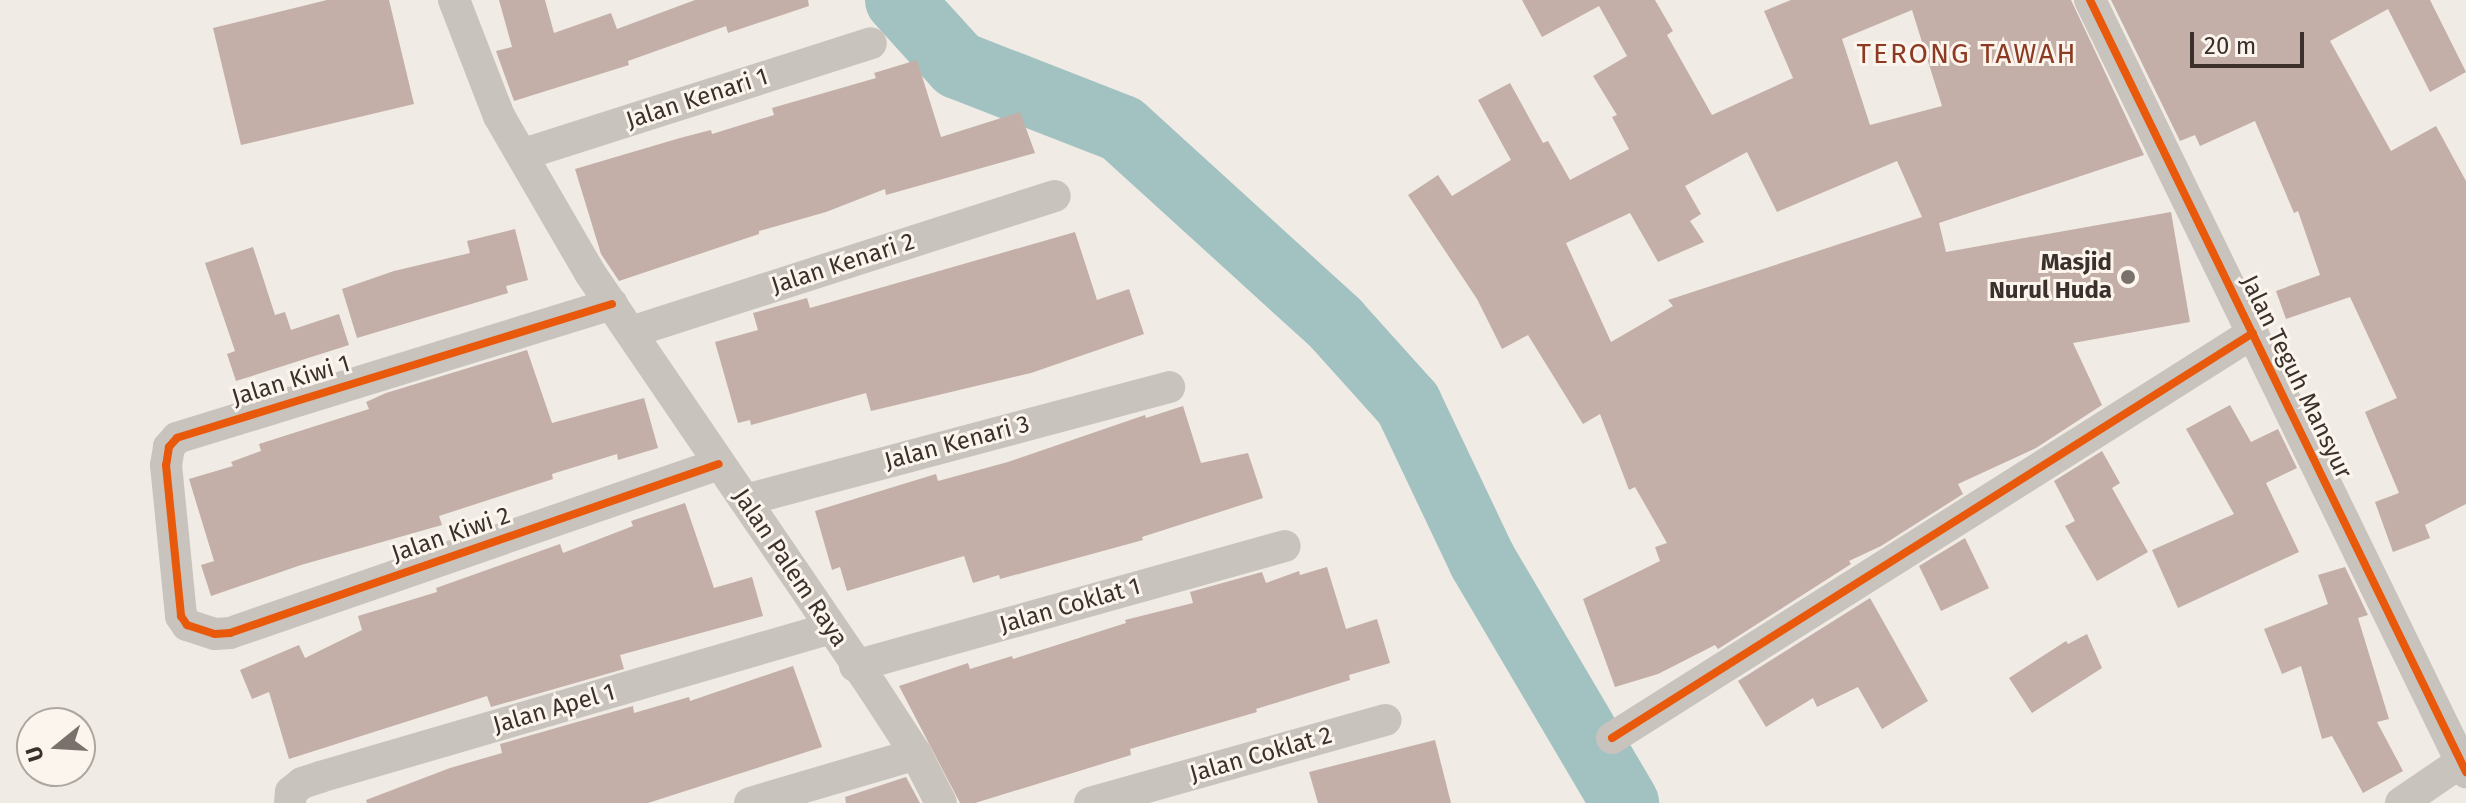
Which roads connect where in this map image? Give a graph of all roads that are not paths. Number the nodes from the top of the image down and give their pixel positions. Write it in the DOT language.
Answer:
graph roads {
  1 [pos="454,0"];
  2 [pos="2090,0"];
  3 [pos="871,43"];
  4 [pos="524,154"];
  5 [pos="1055,196"];
  6 [pos="612,304"];
  7 [pos="631,332"];
  8 [pos="2253,333"];
  9 [pos="1169,387"];
  10 [pos="719,464"];
  11 [pos="745,500"];
  12 [pos="1285,546"];
  13 [pos="831,628"];
  14 [pos="195,630"];
  15 [pos="855,666"];
  16 [pos="1386,720"];
  17 [pos="1612,738"];
  18 [pos="916,754"];
  19 [pos="2464,767"];
  20 [pos="290,803"];
  21 [pos="750,803"];
  22 [pos="941,803"];
  23 [pos="1090,803"];
  24 [pos="2401,803"];
  1 -- 4 [label="street, Jalan Palem Raya"];
  2 -- 8 [label="street, Jalan Teguh Mansyur"];
  3 -- 4 [label="street, Jalan Kenari 1"];
  4 -- 6 [label="street, Jalan Palem Raya"];
  5 -- 7 [label="street, Jalan Kenari 2"];
  6 -- 7 [label="street, Jalan Palem Raya"];
  6 -- 14 [label="street, Jalan Kiwi 1"];
  7 -- 10 [label="street, Jalan Palem Raya"];
  8 -- 17 [label="street"];
  8 -- 19 [label="street, Jalan Teguh Mansyur"];
  9 -- 11 [label="street, Jalan Kenari 3"];
  10 -- 11 [label="street, Jalan Palem Raya"];
  10 -- 14 [label="street, Jalan Kiwi 2"];
  11 -- 13 [label="street, Jalan Palem Raya"];
  12 -- 15 [label="street, Jalan Coklat 1"];
  13 -- 15 [label="street, Jalan Palem Raya"];
  13 -- 20 [label="street, Jalan Apel 1"];
  15 -- 18 [label="street, Jalan Palem Raya"];
  16 -- 23 [label="street, Jalan Coklat 2"];
  18 -- 21 [label="street"];
  18 -- 22 [label="street, Jalan Palem Raya"];
  19 -- 24 [label="street"];
}
